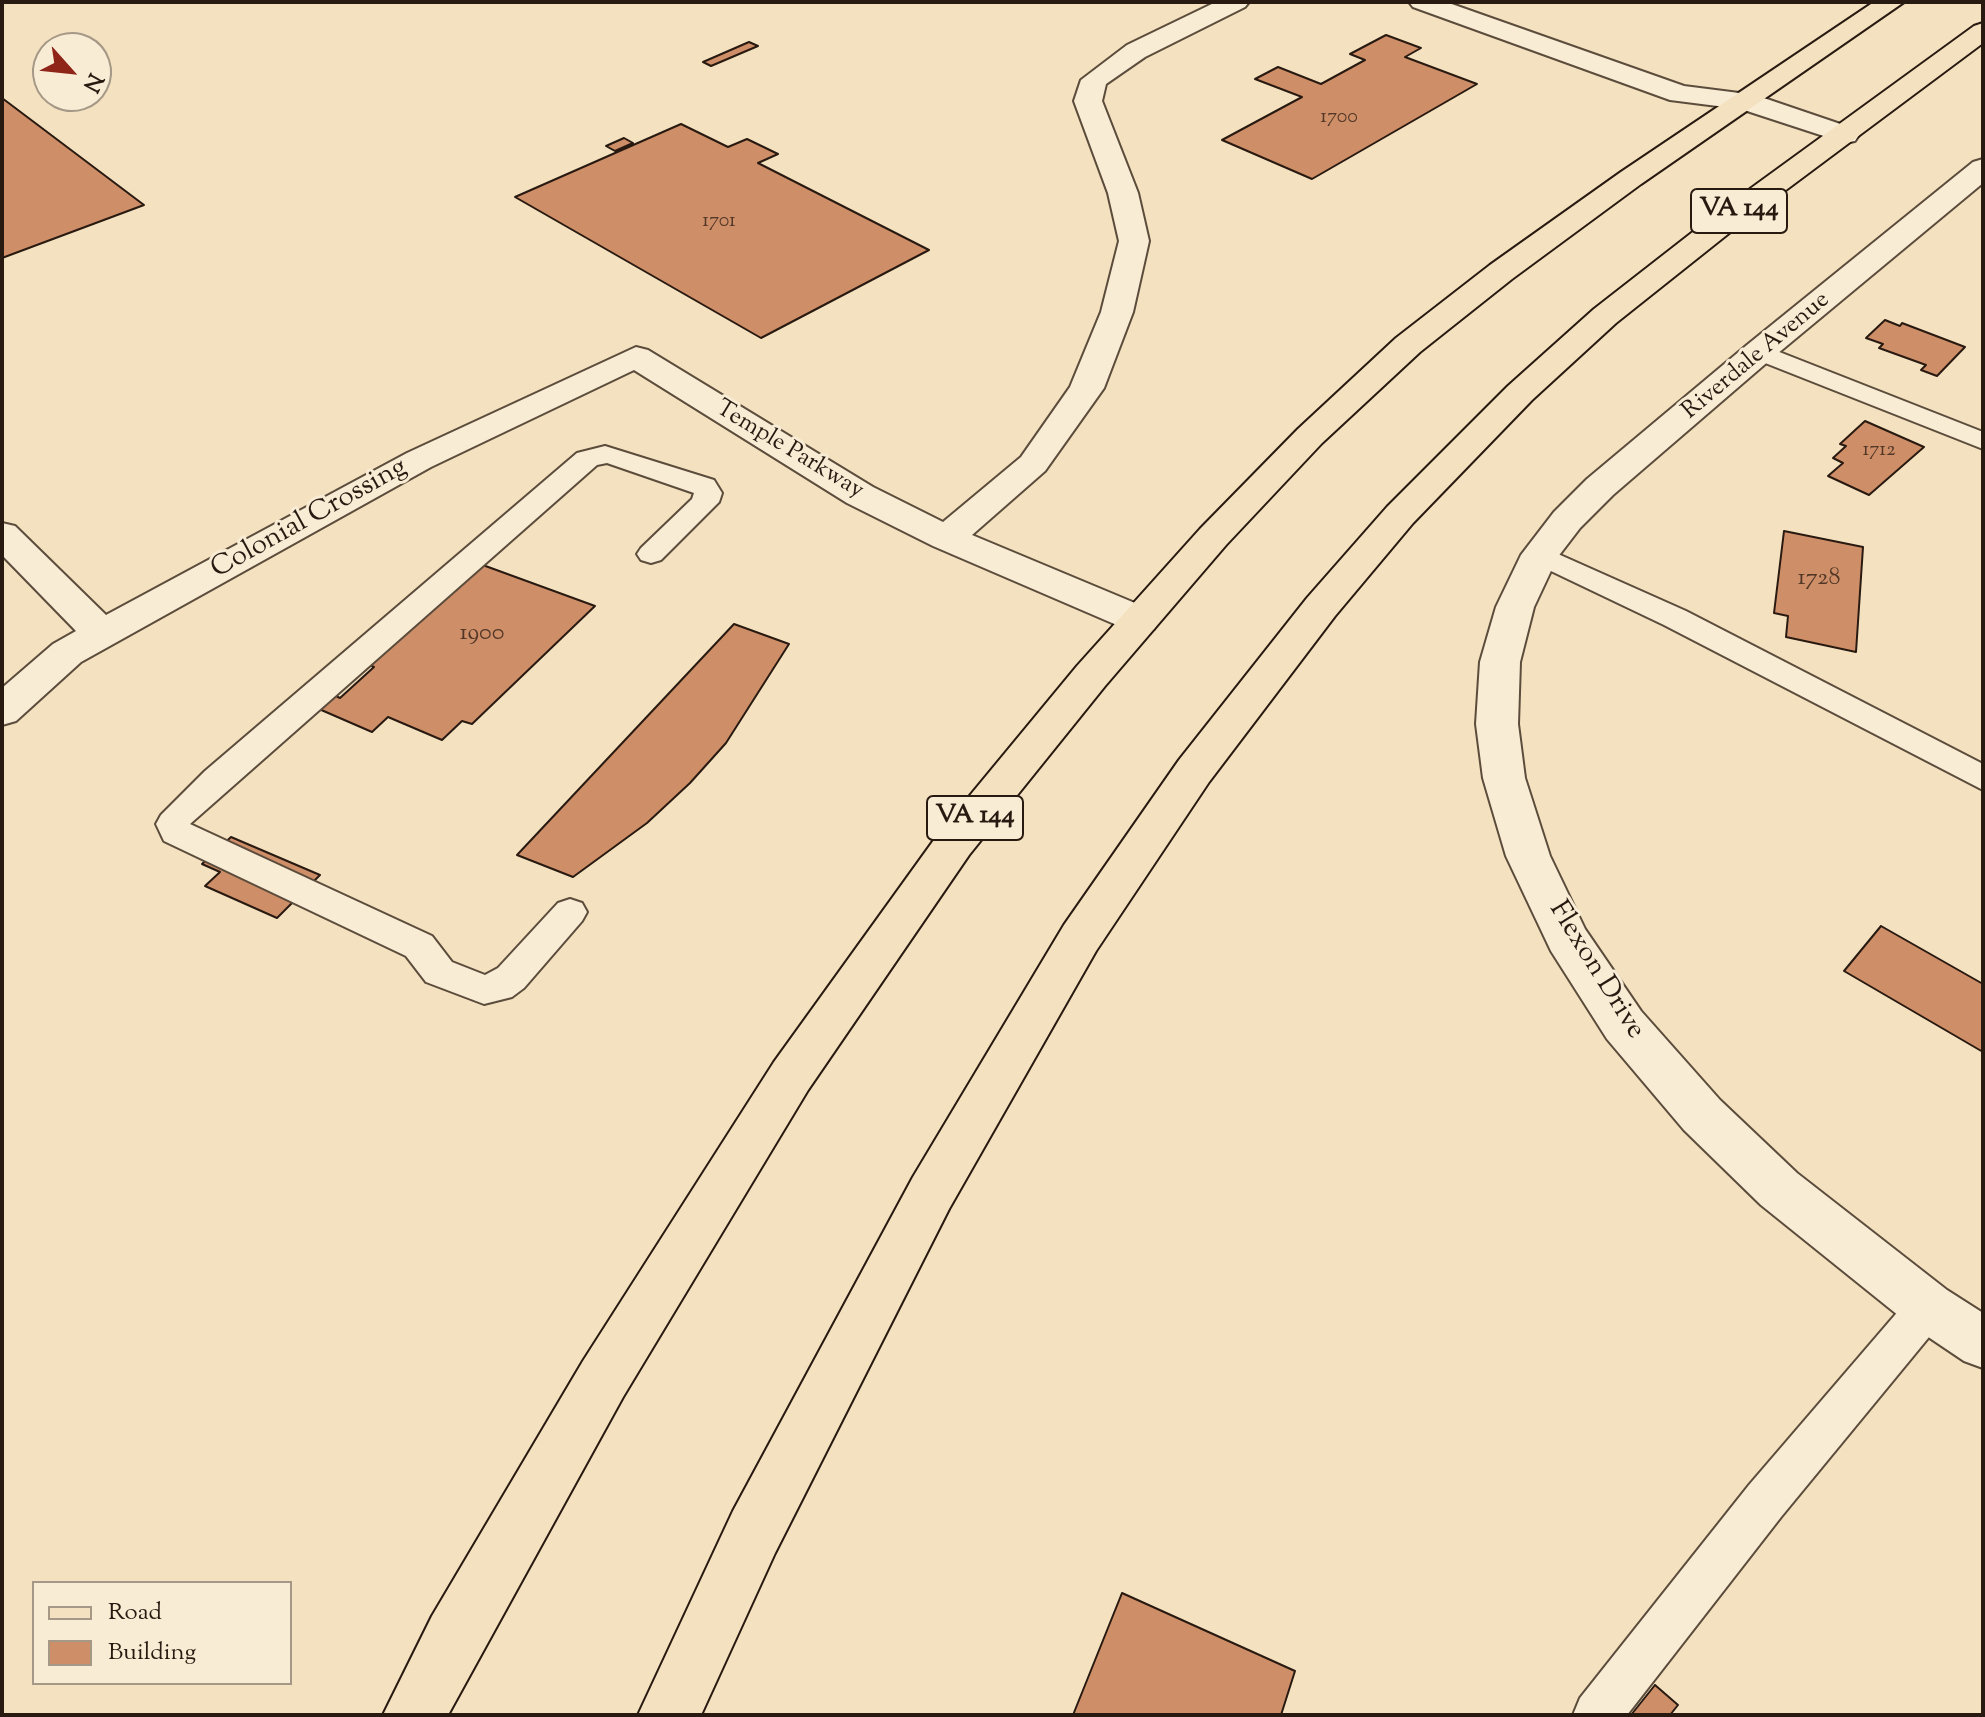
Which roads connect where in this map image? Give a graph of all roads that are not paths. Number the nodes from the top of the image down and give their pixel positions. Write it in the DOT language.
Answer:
graph roads {
  1 [pos="1236,2"];
  2 [pos="1422,2"];
  3 [pos="1891,2"];
  4 [pos="1983,31"];
  5 [pos="1709,71"];
  6 [pos="1745,101"];
  7 [pos="1845,135"];
  8 [pos="1983,168"];
  9 [pos="1759,352"];
  10 [pos="636,357"];
  11 [pos="1983,441"];
  12 [pos="2,534"];
  13 [pos="946,538"];
  14 [pos="651,554"];
  15 [pos="1540,555"];
  16 [pos="1140,620"];
  17 [pos="102,634"];
  18 [pos="2,711"];
  19 [pos="1983,778"];
  20 [pos="570,912"];
  21 [pos="1928,1307"];
  22 [pos="1983,1343"];
  23 [pos="414,1715"];
  24 [pos="669,1715"];
  25 [pos="1597,1715"];
  1 -- 13 [label="street"];
  2 -- 6 [label="street"];
  3 -- 6 [label="main road, VA 144"];
  4 -- 7 [label="main road, VA 144"];
  5 -- 6 [label="street"];
  6 -- 7 [label="street"];
  6 -- 16 [label="main road, VA 144"];
  7 -- 24 [label="main road, VA 144"];
  8 -- 9 [label="street, Riverdale Avenue"];
  9 -- 11 [label="lane"];
  9 -- 15 [label="street, Riverdale Avenue"];
  10 -- 13 [label="street, Temple Parkway"];
  10 -- 17 [label="street, Colonial Crossing"];
  12 -- 17 [label="street"];
  13 -- 16 [label="street, Temple Parkway"];
  14 -- 20 [label="lane"];
  15 -- 19 [label="lane"];
  15 -- 21 [label="street, Flexon Drive"];
  16 -- 23 [label="main road, VA 144"];
  17 -- 18 [label="street, Colonial Crossing"];
  21 -- 22 [label="street, Flexon Drive"];
  21 -- 25 [label="lane"];
}
